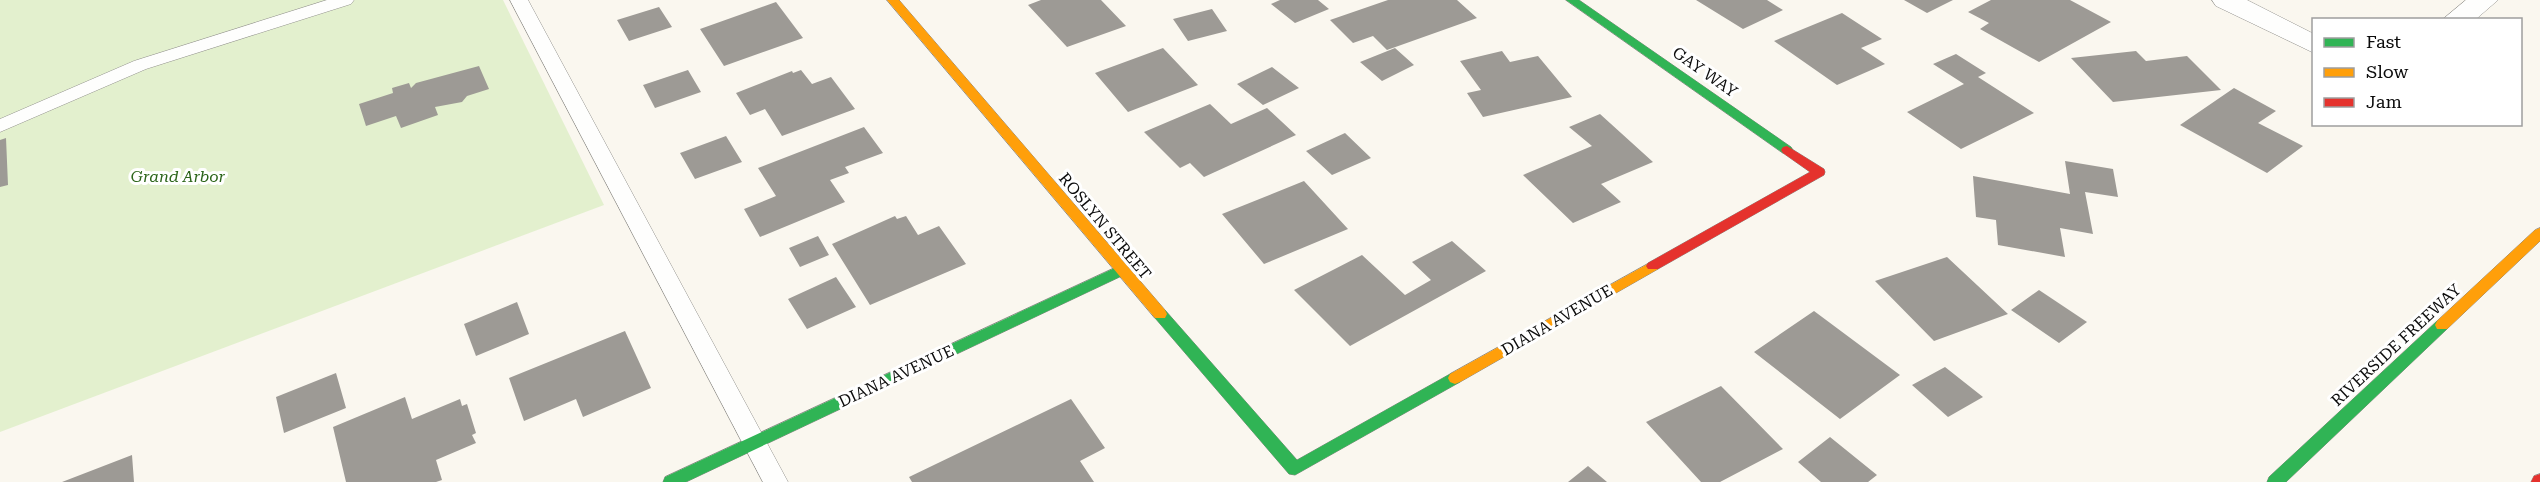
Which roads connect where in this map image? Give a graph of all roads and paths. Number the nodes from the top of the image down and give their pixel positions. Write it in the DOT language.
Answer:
graph roads {
  1 [pos="345,0"];
  2 [pos="519,0"];
  3 [pos="894,0"];
  4 [pos="1572,0"];
  5 [pos="2226,0"];
  6 [pos="2484,0"];
  7 [pos="2459,18"];
  8 [pos="2312,44"];
  9 [pos="0,126"];
  10 [pos="1819,172"];
  11 [pos="2540,233"];
  12 [pos="1120,270"];
  13 [pos="756,442"];
  14 [pos="1295,469"];
  15 [pos="671,482"];
  16 [pos="776,482"];
  17 [pos="2275,482"];
  1 -- 9 [label="lane"];
  2 -- 13 [label="lane"];
  3 -- 12 [label="main road, ROSLYN STREET"];
  4 -- 10 [label="main road, GAY WAY"];
  5 -- 8 [label="street"];
  6 -- 7 [label="street"];
  10 -- 14 [label="main road, DIANA AVENUE"];
  11 -- 17 [label="main road, RIVERSIDE FREEWAY"];
  12 -- 13 [label="main road, DIANA AVENUE"];
  12 -- 14 [label="main road, ROSLYN STREET"];
  13 -- 15 [label="main road, DIANA AVENUE"];
  13 -- 16 [label="lane"];
}
